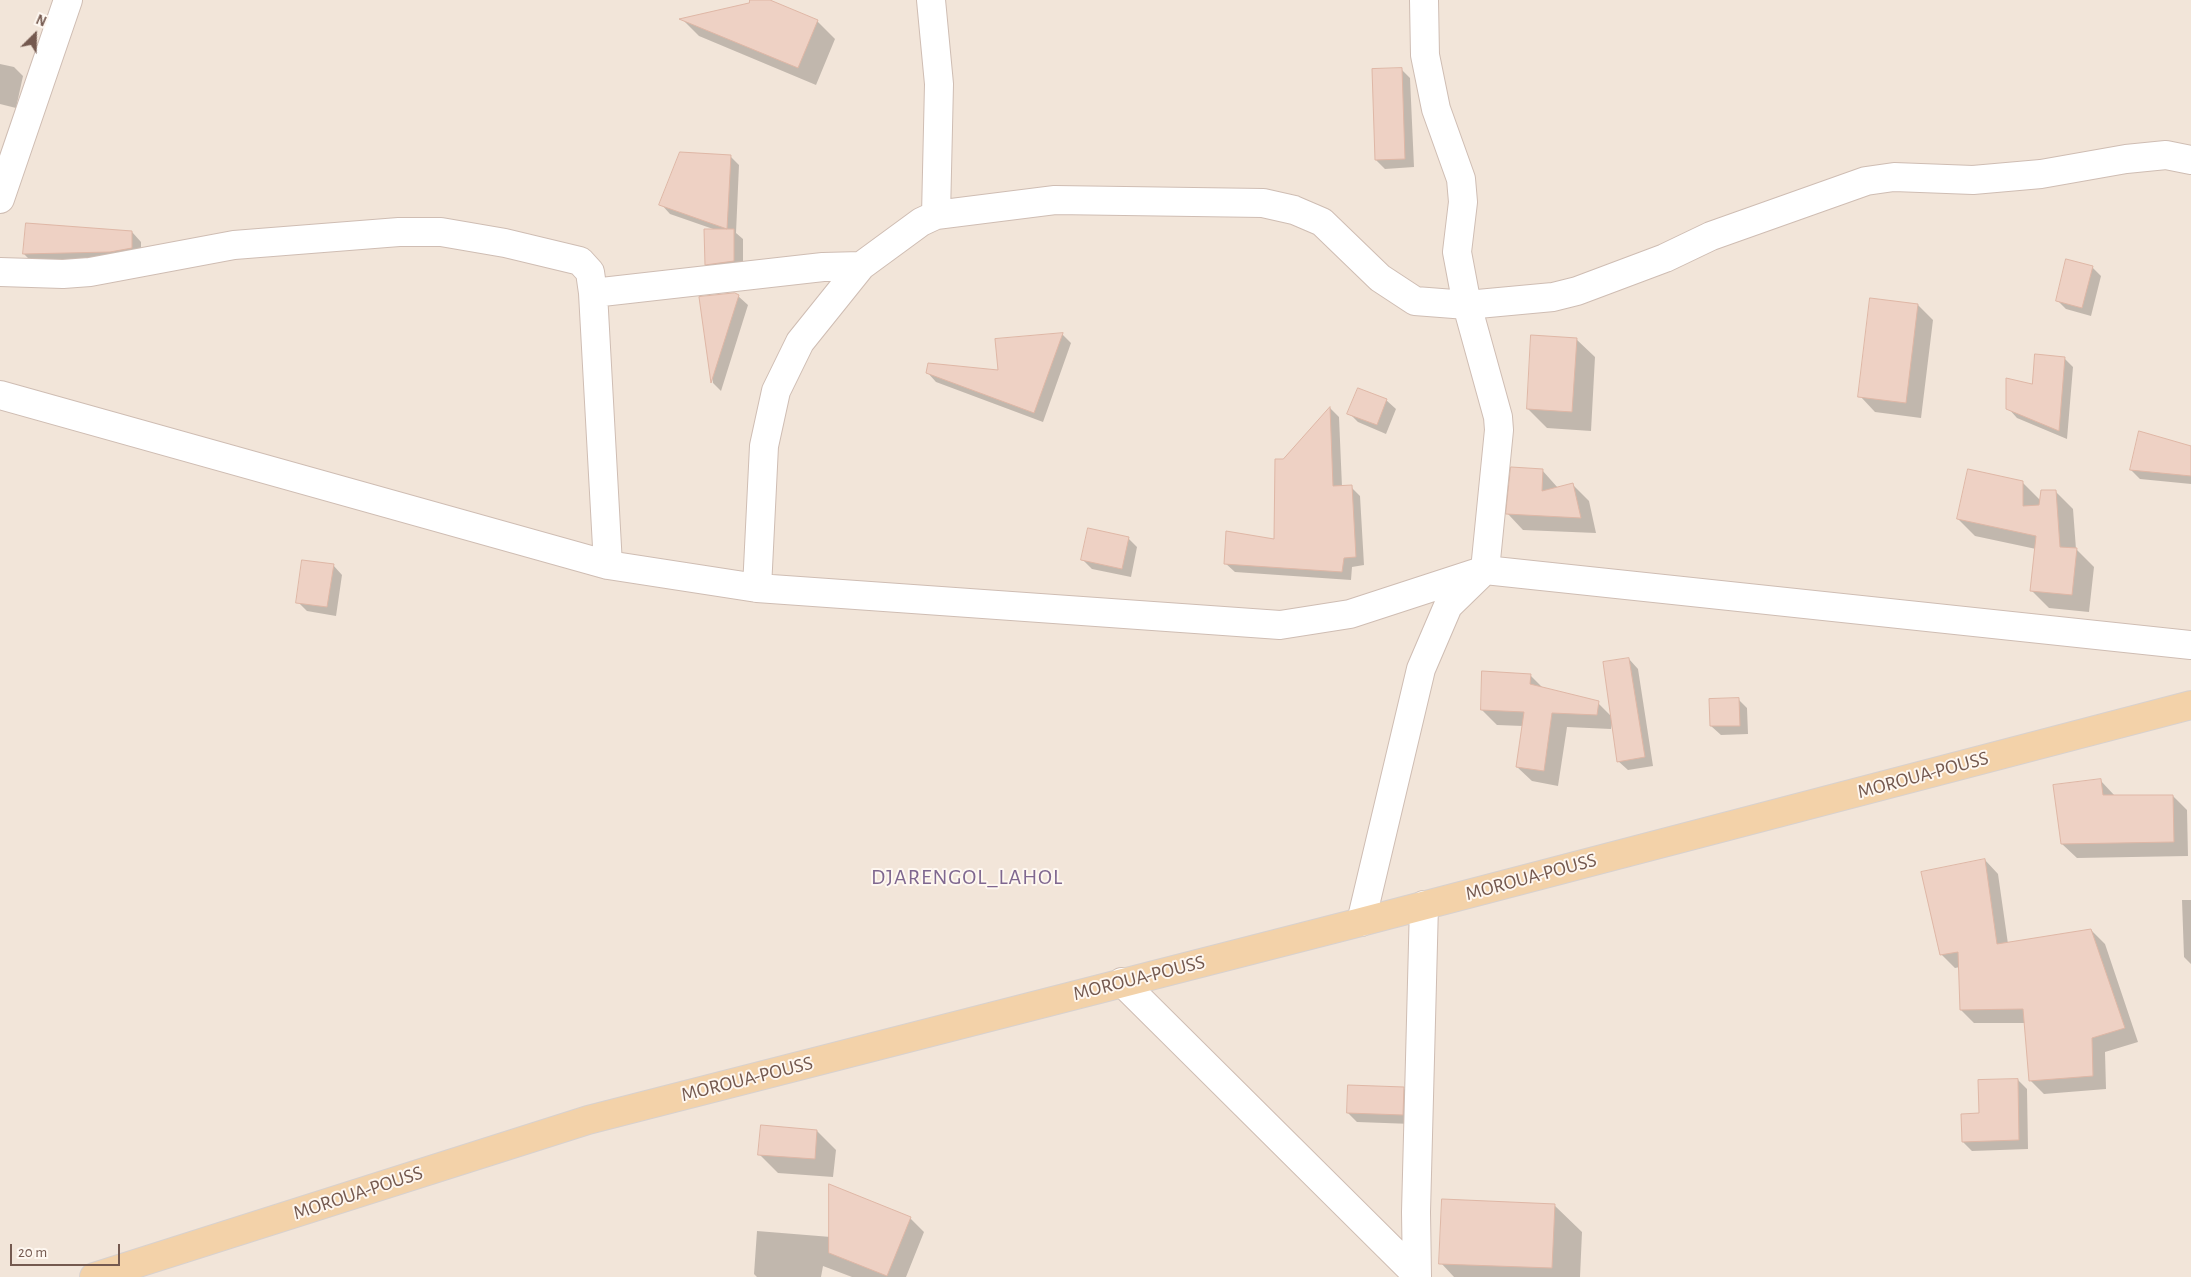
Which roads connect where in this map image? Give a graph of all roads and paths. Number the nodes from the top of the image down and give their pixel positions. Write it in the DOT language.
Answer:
graph roads {
  1 [pos="68,0"];
  2 [pos="931,0"];
  3 [pos="1424,0"];
  4 [pos="2191,160"];
  5 [pos="0,199"];
  6 [pos="936,215"];
  7 [pos="862,266"];
  8 [pos="0,272"];
  9 [pos="593,293"];
  10 [pos="1467,305"];
  11 [pos="0,395"];
  12 [pos="608,565"];
  13 [pos="1485,570"];
  14 [pos="757,588"];
  15 [pos="2191,645"];
  16 [pos="2191,706"];
  17 [pos="1424,905"];
  18 [pos="1362,922"];
  19 [pos="1122,982"];
  20 [pos="1416,1276"];
  21 [pos="94,1277"];
  1 -- 5 [label="street"];
  2 -- 6 [label="street"];
  3 -- 10 [label="street"];
  4 -- 10 [label="street"];
  6 -- 7 [label="street"];
  6 -- 10 [label="street"];
  7 -- 9 [label="street"];
  7 -- 14 [label="street"];
  8 -- 9 [label="street"];
  9 -- 12 [label="street"];
  10 -- 13 [label="street"];
  11 -- 12 [label="street"];
  12 -- 14 [label="street"];
  13 -- 14 [label="street"];
  13 -- 15 [label="street"];
  13 -- 18 [label="street"];
  16 -- 17 [label="main road, MOROUA-POUSS"];
  17 -- 18 [label="main road, MOROUA-POUSS"];
  17 -- 20 [label="street"];
  18 -- 19 [label="main road, MOROUA-POUSS"];
  19 -- 20 [label="street"];
  19 -- 21 [label="main road, MOROUA-POUSS"];
}
